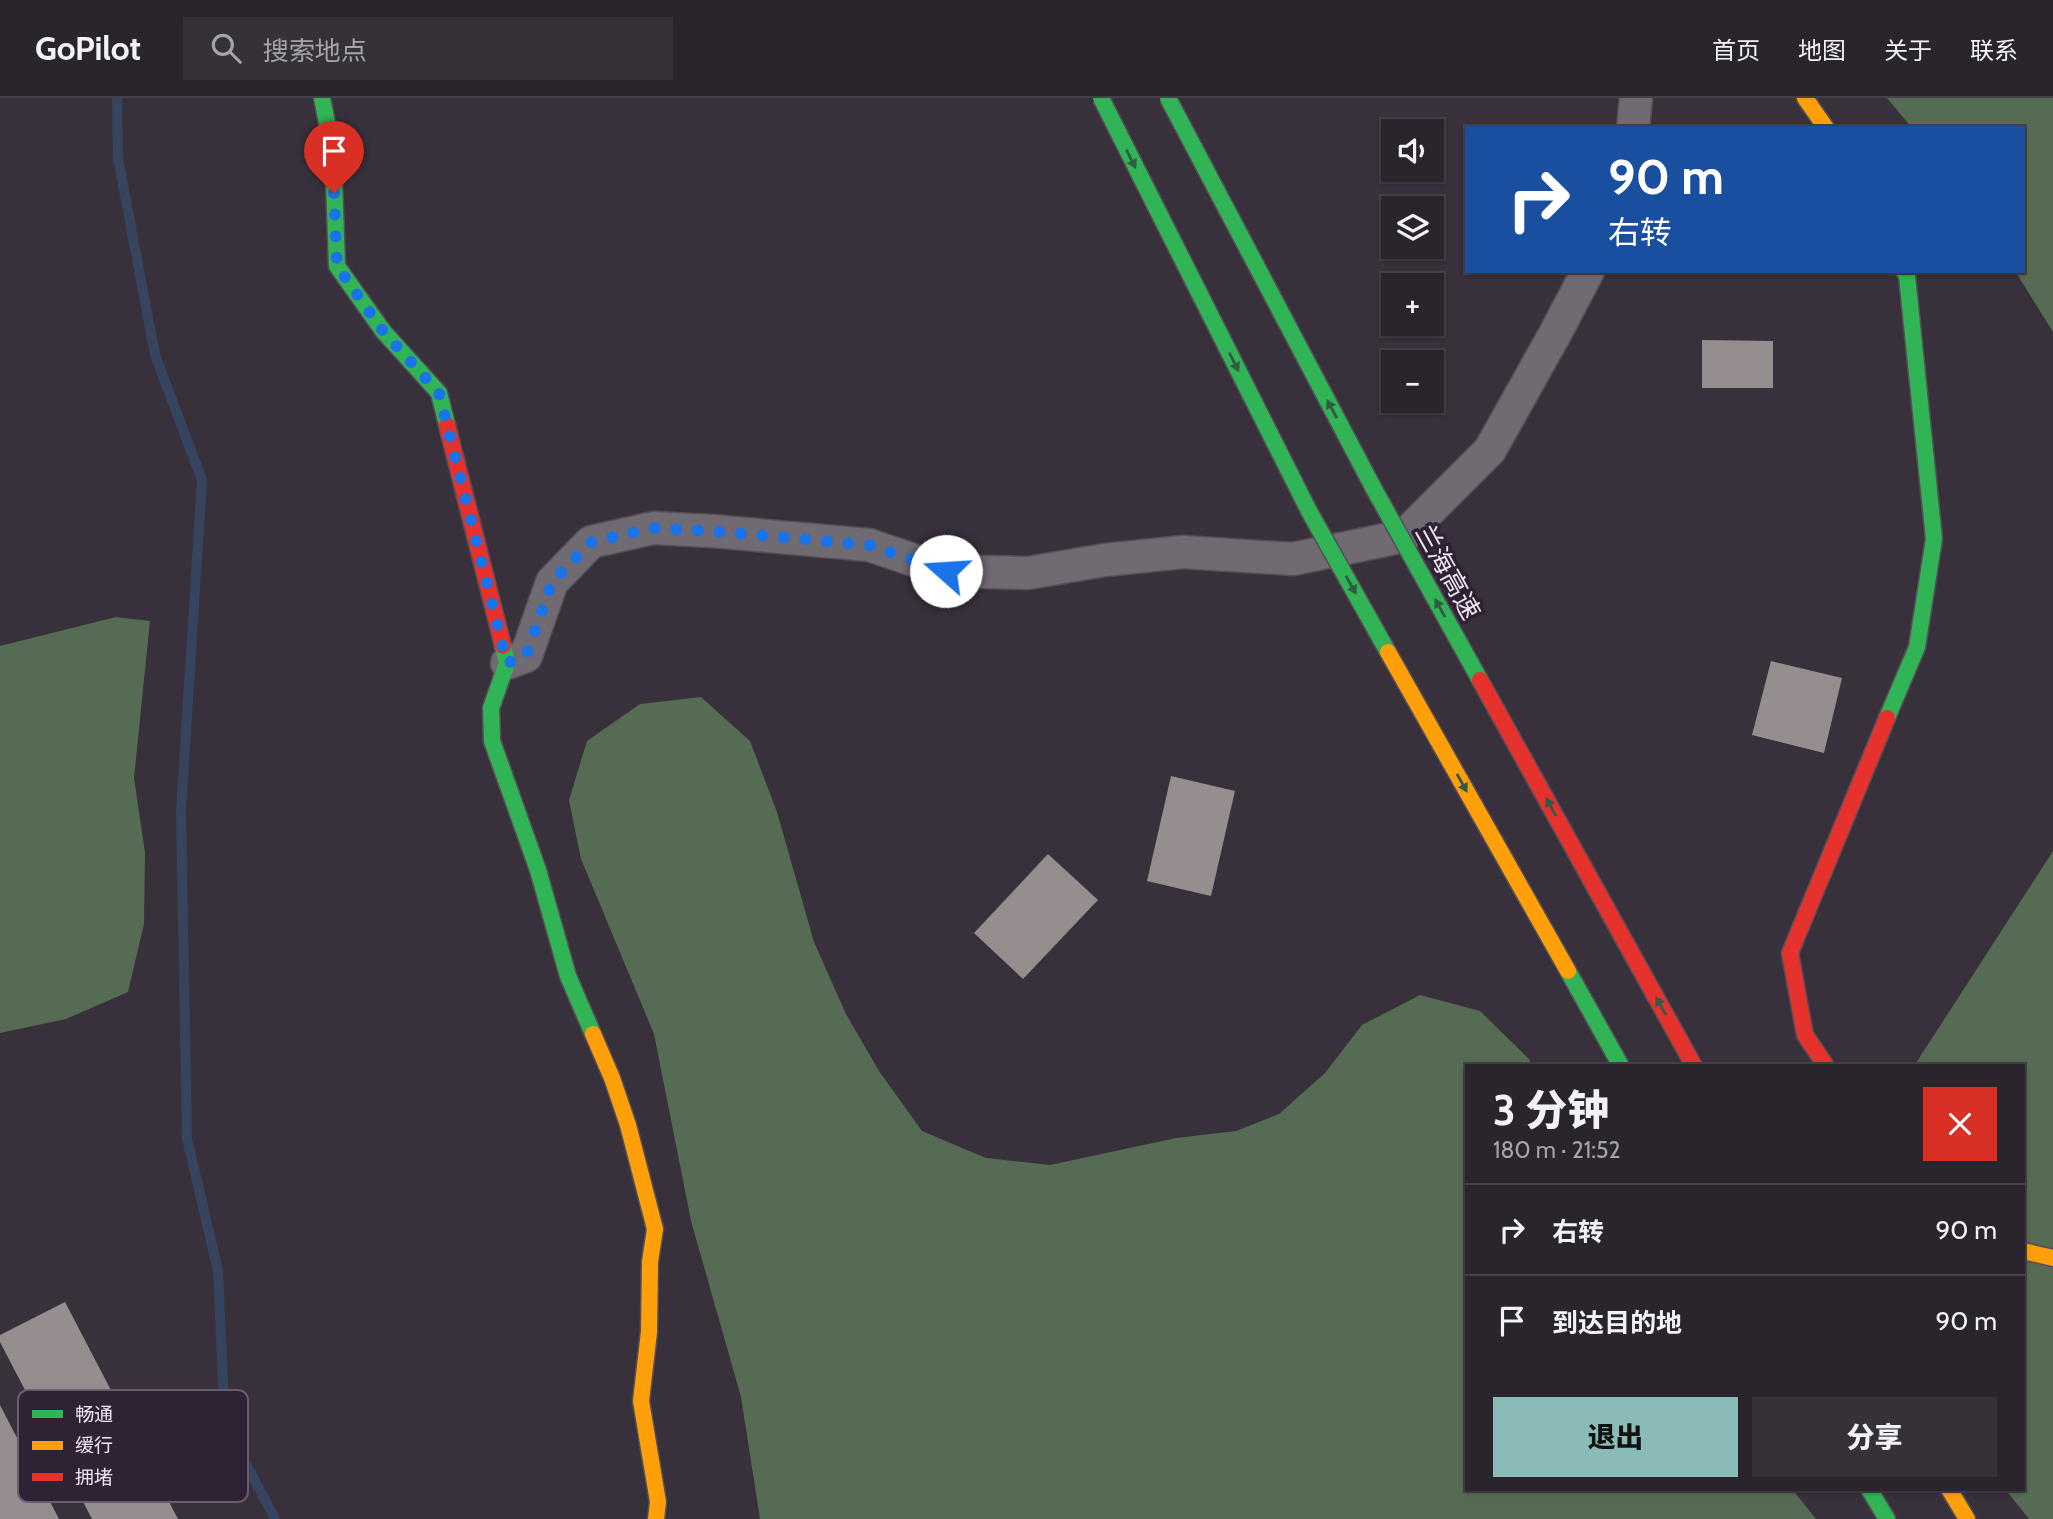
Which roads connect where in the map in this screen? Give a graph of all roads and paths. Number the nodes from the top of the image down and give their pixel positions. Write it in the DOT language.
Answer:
graph roads {
  1 [pos="322,98"];
  2 [pos="1101,98"];
  3 [pos="1168,98"];
  4 [pos="1636,98"];
  5 [pos="1805,98"];
  6 [pos="1633,126"];
  7 [pos="1825,126"];
  8 [pos="1587,273"];
  9 [pos="1905,273"];
  10 [pos="507,663"];
  11 [pos="1620,1064"];
  12 [pos="1694,1064"];
  13 [pos="1825,1064"];
  14 [pos="2025,1251"];
  15 [pos="2053,1258"];
  16 [pos="1871,1491"];
  17 [pos="1950,1491"];
  18 [pos="656,1519"];
  19 [pos="1888,1519"];
  20 [pos="1968,1519"];
  1 -- 10 [label="main road"];
  2 -- 11 [label="main road, one-way, bridge"];
  12 -- 3 [label="main road, 兰海高速, one-way, bridge"];
  4 -- 6 [label="street"];
  5 -- 7 [label="main road"];
  8 -- 10 [label="street"];
  9 -- 13 [label="main road"];
  10 -- 18 [label="main road"];
  14 -- 15 [label="main road"];
  16 -- 19 [label="main road"];
  17 -- 20 [label="main road"];
}
